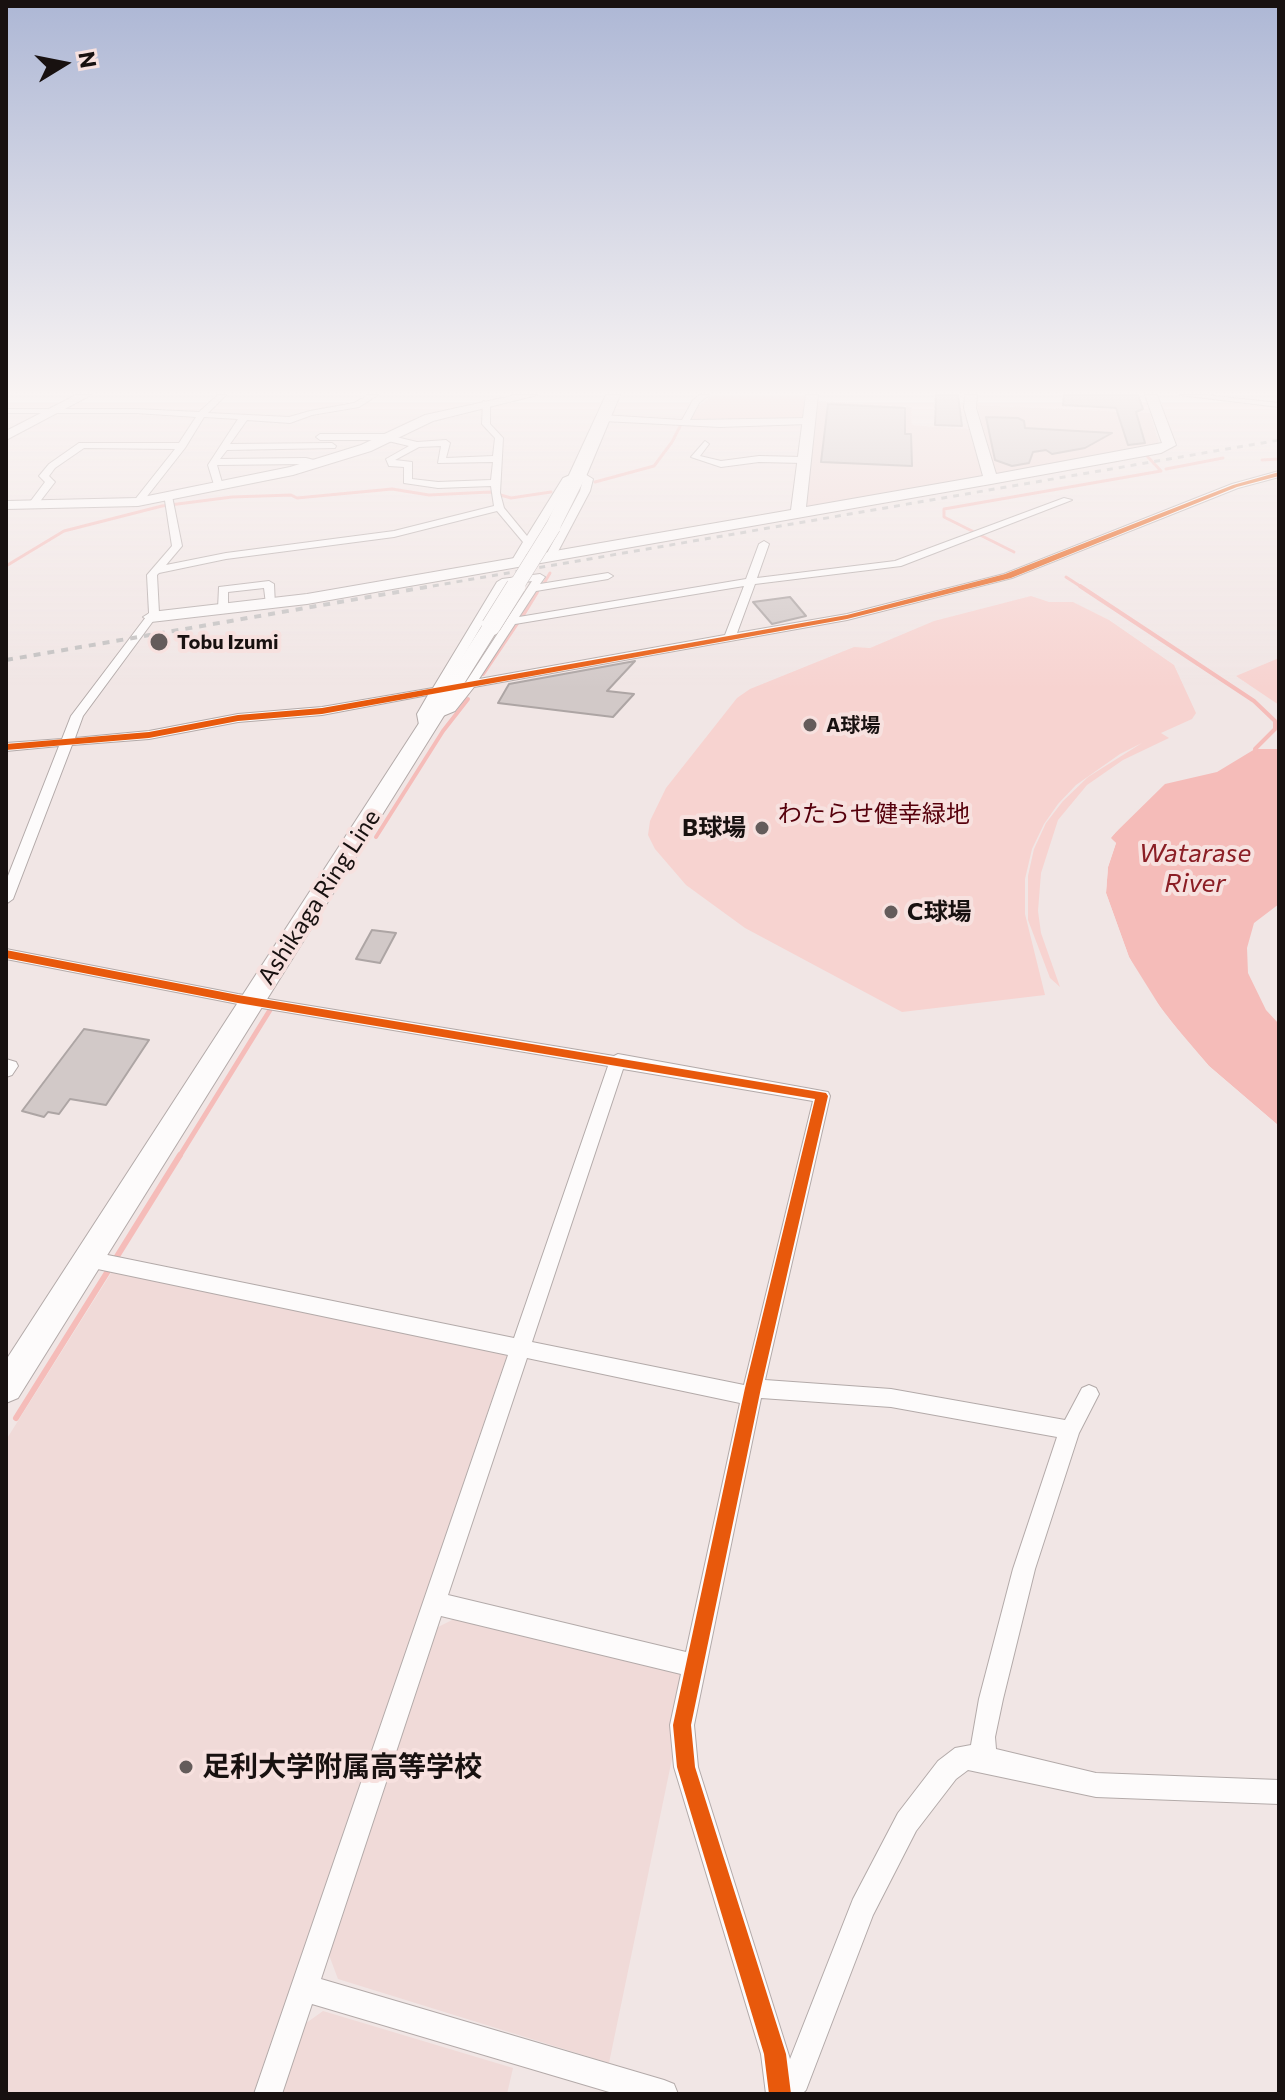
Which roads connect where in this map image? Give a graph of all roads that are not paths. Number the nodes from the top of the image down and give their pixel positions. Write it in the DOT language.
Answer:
graph roads {
  1 [pos="42,493"];
  2 [pos="145,493"];
  3 [pos="182,493"];
  4 [pos="497,493"];
  5 [pos="559,493"];
  6 [pos="570,493"];
  7 [pos="584,493"];
  8 [pos="800,493"];
  9 [pos="915,493"];
  10 [pos="1208,493"];
  11 [pos="167,496"];
  12 [pos="1067,500"];
  13 [pos="138,502"];
  14 [pos="6,505"];
  15 [pos="32,506"];
  16 [pos="499,508"];
  17 [pos="798,513"];
  18 [pos="531,541"];
  19 [pos="764,544"];
  20 [pos="550,557"];
  21 [pos="516,562"];
  22 [pos="154,571"];
  23 [pos="749,582"];
  24 [pos="532,589"];
  25 [pos="598,597"];
  26 [pos="151,617"];
  27 [pos="500,624"];
  28 [pos="730,638"];
  29 [pos="454,687"];
  30 [pos="66,743"];
  31 [pos="6,747"];
  32 [pos="6,899"];
  33 [pos="6,954"];
  34 [pos="253,1000"];
  35 [pos="618,1060"];
  36 [pos="88,1259"];
  37 [pos="523,1348"];
  38 [pos="6,1388"];
  39 [pos="752,1392"];
  40 [pos="1089,1394"];
  41 [pos="1070,1430"];
  42 [pos="436,1603"];
  43 [pos="693,1665"];
  44 [pos="984,1759"];
  45 [pos="1279,1792"];
  46 [pos="305,1988"];
  47 [pos="268,2094"];
  48 [pos="664,2094"];
  49 [pos="781,2094"];
  1 -- 15 [label="street"];
  2 -- 13 [label="street"];
  3 -- 11 [label="street"];
  4 -- 16 [label="street"];
  5 -- 18 [label="street"];
  6 -- 27 [label="main road, Ashikaga Ring Line, bridge"];
  7 -- 20 [label="street"];
  8 -- 17 [label="street"];
  9 -- 17 [label="street"];
  10 -- 28 [label="street"];
  11 -- 13 [label="street"];
  11 -- 22 [label="street"];
  12 -- 23 [label="street"];
  13 -- 15 [label="street"];
  14 -- 15 [label="street"];
  16 -- 18 [label="street"];
  16 -- 22 [label="street"];
  17 -- 20 [label="street"];
  18 -- 21 [label="street"];
  19 -- 23 [label="street"];
  20 -- 21 [label="street"];
  21 -- 26 [label="street"];
  22 -- 26 [label="street"];
  23 -- 25 [label="street"];
  23 -- 28 [label="street"];
  24 -- 25 [label="street"];
  24 -- 27 [label="street"];
  24 -- 29 [label="street"];
  25 -- 27 [label="street"];
  26 -- 30 [label="street"];
  27 -- 29 [label="main road, Ashikaga Ring Line"];
  28 -- 29 [label="street"];
  29 -- 30 [label="street"];
  29 -- 34 [label="main road, Ashikaga Ring Line"];
  30 -- 31 [label="street"];
  30 -- 32 [label="street"];
  33 -- 34 [label="street"];
  34 -- 35 [label="street"];
  34 -- 36 [label="main road, Ashikaga Ring Line"];
  35 -- 37 [label="street"];
  35 -- 39 [label="street"];
  36 -- 37 [label="street"];
  36 -- 38 [label="main road, Ashikaga Ring Line"];
  37 -- 39 [label="street"];
  37 -- 42 [label="street"];
  39 -- 41 [label="street"];
  39 -- 43 [label="street"];
  40 -- 41 [label="street"];
  41 -- 44 [label="street"];
  42 -- 43 [label="street"];
  42 -- 46 [label="street"];
  43 -- 49 [label="street"];
  44 -- 45 [label="street"];
  44 -- 49 [label="street"];
  46 -- 47 [label="street"];
  46 -- 48 [label="street"];
}
